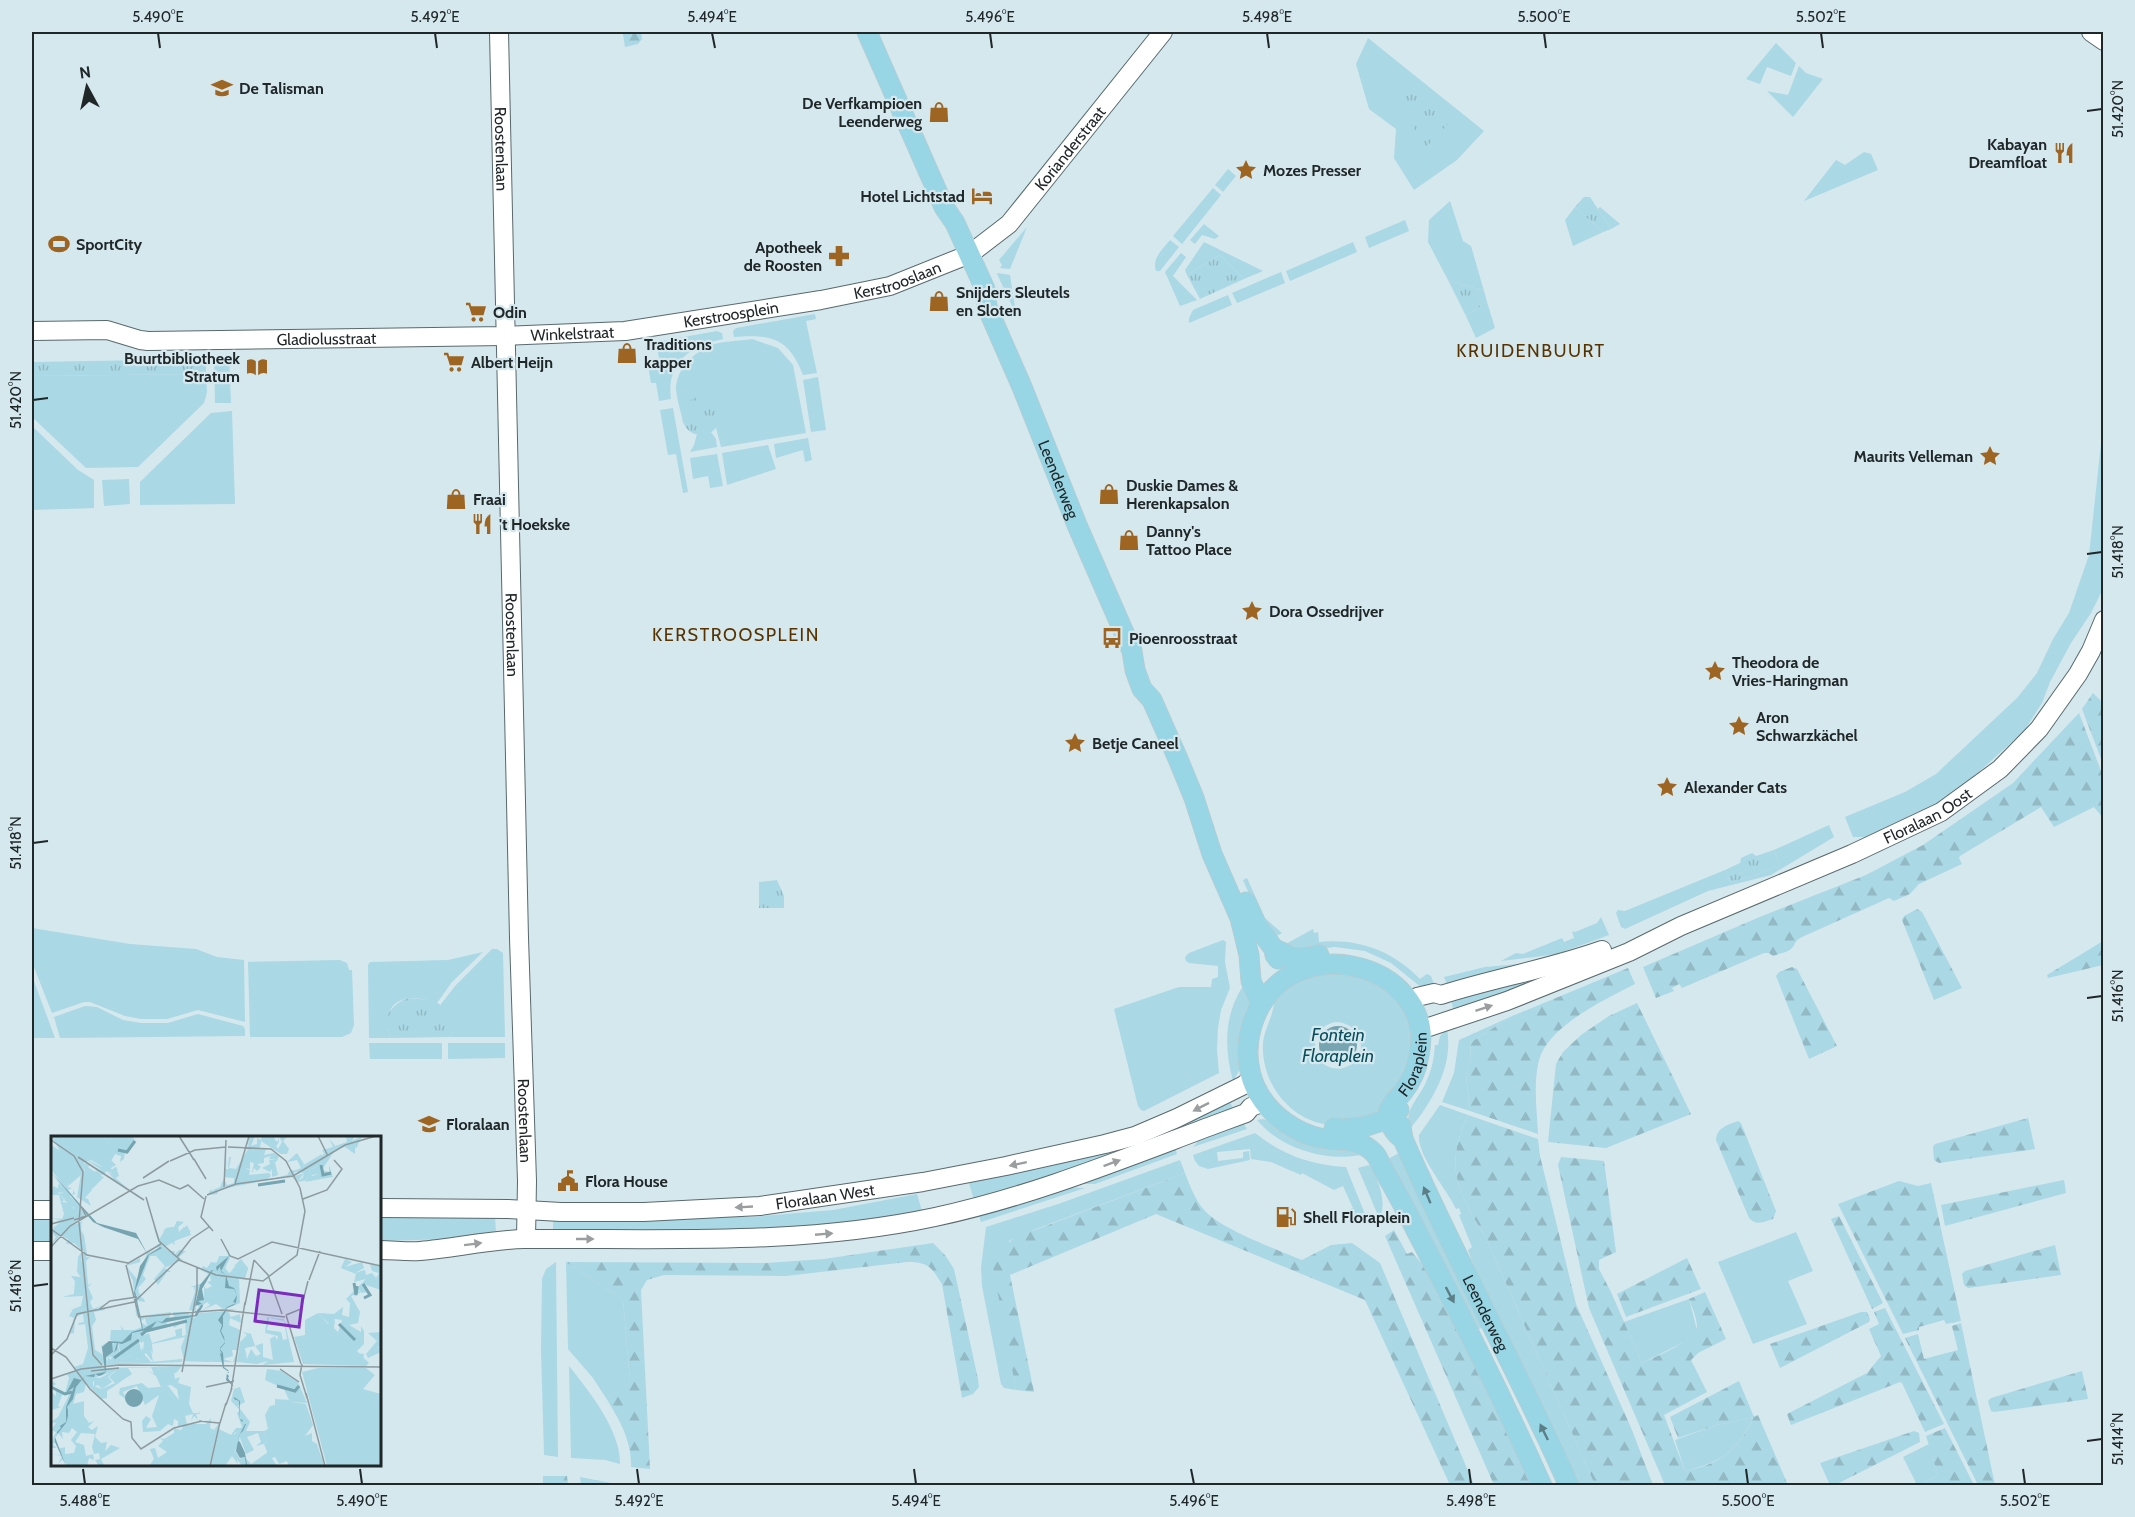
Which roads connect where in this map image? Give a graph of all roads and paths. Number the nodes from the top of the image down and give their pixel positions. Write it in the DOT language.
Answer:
graph roads {
  1 [pos="499,32"];
  2 [pos="1163,32"];
  3 [pos="2091,32"];
  4 [pos="866,36"];
  5 [pos="2103,41"];
  6 [pos="964,256"];
  7 [pos="821,300"];
  8 [pos="640,329"];
  9 [pos="32,331"];
  10 [pos="504,336"];
  11 [pos="2103,620"];
  12 [pos="1194,798"];
  13 [pos="1681,926"];
  14 [pos="1296,965"];
  15 [pos="1263,999"];
  16 [pos="1416,1002"];
  17 [pos="1429,1027"];
  18 [pos="1252,1078"];
  19 [pos="1270,1103"];
  20 [pos="1393,1115"];
  21 [pos="1358,1133"];
  22 [pos="381,1208"];
  23 [pos="32,1210"];
  24 [pos="51,1210"];
  25 [pos="526,1210"];
  26 [pos="526,1239"];
  27 [pos="381,1250"];
  28 [pos="32,1251"];
  29 [pos="51,1251"];
  30 [pos="1542,1485"];
  31 [pos="1569,1485"];
  1 -- 10 [label="main road, Roostenlaan"];
  2 -- 6 [label="main road, Korianderstraat"];
  3 -- 5 [label="main road"];
  4 -- 6 [label="main road, Leenderweg"];
  6 -- 7 [label="main road, Kerstrooslaan"];
  6 -- 12 [label="main road, Leenderweg"];
  7 -- 8 [label="main road, Kerstroosplein"];
  8 -- 10 [label="main road, Winkelstraat"];
  9 -- 10 [label="main road, Gladiolusstraat"];
  10 -- 25 [label="main road, Roostenlaan"];
  11 -- 13 [label="main road, Floralaan Oost"];
  12 -- 14 [label="main road, Leenderweg"];
  12 -- 15 [label="main road, Leenderweg"];
  13 -- 16 [label="main road, Floralaan Oost"];
  17 -- 13 [label="main road, Floralaan Oost, one-way"];
  14 -- 15 [label="main road, Floraplein"];
  14 -- 16 [label="main road, Floraplein"];
  15 -- 18 [label="main road, Floraplein"];
  15 -- 19 [label="main road, Floraplein"];
  16 -- 17 [label="main road, Floraplein"];
  16 -- 20 [label="main road, Floraplein"];
  17 -- 20 [label="main road, Floraplein"];
  18 -- 19 [label="main road, Floraplein"];
  18 -- 25 [label="main road, Floralaan West, one-way"];
  19 -- 21 [label="main road, Floraplein"];
  26 -- 19 [label="main road, Floralaan West, one-way"];
  20 -- 21 [label="main road, Floraplein"];
  31 -- 20 [label="main road, Leenderweg, one-way"];
  21 -- 30 [label="main road, Leenderweg, one-way"];
  22 -- 25 [label="main road, Floralaan West"];
  23 -- 24 [label="main road"];
  25 -- 26 [label="main road, Roostenlaan"];
  27 -- 26 [label="main road, Floralaan West, one-way"];
  28 -- 29 [label="main road"];
}
